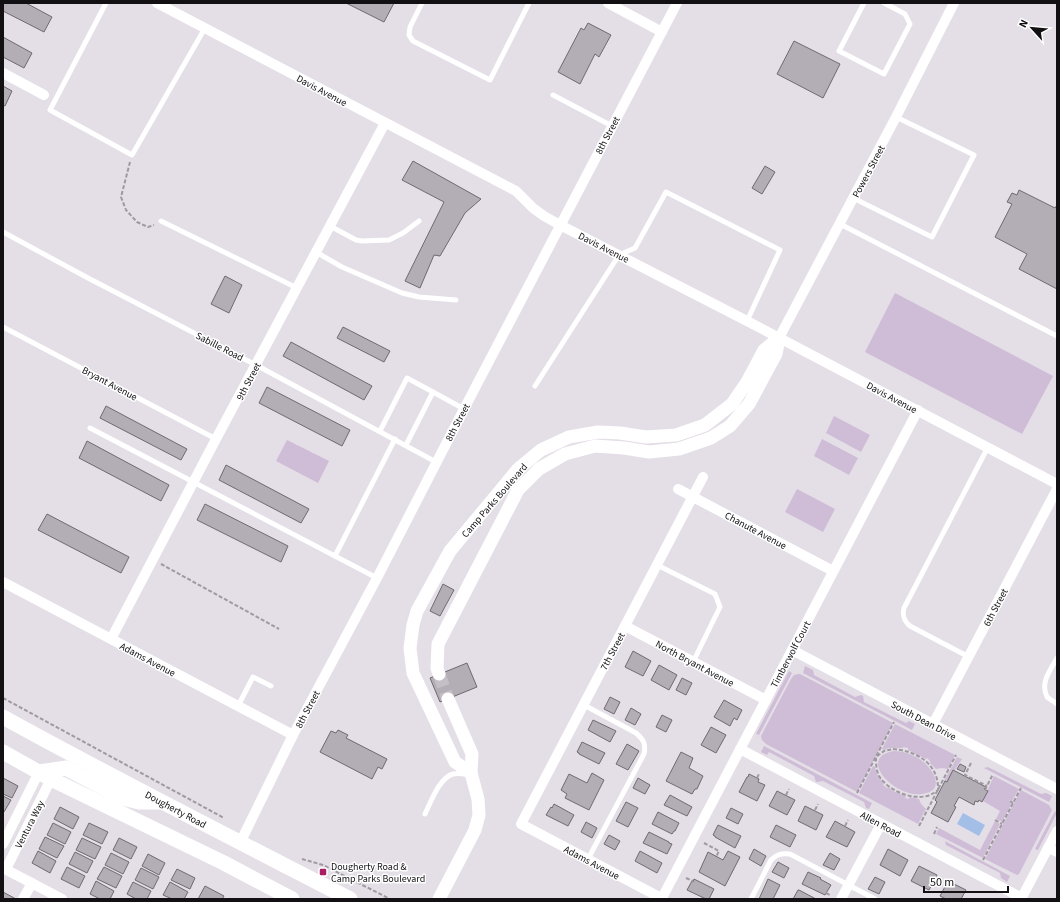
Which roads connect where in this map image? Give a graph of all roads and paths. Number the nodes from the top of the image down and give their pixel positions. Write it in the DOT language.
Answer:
graph roads {
  1 [pos="106,3"];
  2 [pos="157,3"];
  3 [pos="422,3"];
  4 [pos="529,3"];
  5 [pos="608,3"];
  6 [pos="677,3"];
  7 [pos="864,3"];
  8 [pos="954,3"];
  9 [pos="886,4"];
  10 [pos="205,28"];
  11 [pos="662,32"];
  12 [pos="3,73"];
  13 [pos="44,95"];
  14 [pos="554,95"];
  15 [pos="896,117"];
  16 [pos="384,123"];
  17 [pos="612,126"];
  18 [pos="132,155"];
  19 [pos="853,198"];
  20 [pos="161,221"];
  21 [pos="419,221"];
  22 [pos="840,224"];
  23 [pos="560,225"];
  24 [pos="330,226"];
  25 [pos="3,232"];
  26 [pos="316,252"];
  27 [pos="619,255"];
  28 [pos="297,288"];
  29 [pos="456,300"];
  30 [pos="747,321"];
  31 [pos="3,327"];
  32 [pos="1057,336"];
  33 [pos="779,338"];
  34 [pos="256,365"];
  35 [pos="535,386"];
  36 [pos="433,392"];
  37 [pos="464,409"];
  38 [pos="918,410"];
  39 [pos="90,428"];
  40 [pos="380,431"];
  41 [pos="216,439"];
  42 [pos="395,439"];
  43 [pos="406,445"];
  44 [pos="988,447"];
  45 [pos="436,462"];
  46 [pos="703,477"];
  47 [pos="194,482"];
  48 [pos="1057,484"];
  49 [pos="678,489"];
  50 [pos="1057,489"];
  51 [pos="693,497"];
  52 [pos="335,556"];
  53 [pos="153,559"];
  54 [pos="657,565"];
  55 [pos="833,571"];
  56 [pos="377,578"];
  57 [pos="3,582"];
  58 [pos="625,626"];
  59 [pos="279,629"];
  60 [pos="111,640"];
  61 [pos="792,650"];
  62 [pos="969,657"];
  63 [pos="1057,658"];
  64 [pos="693,662"];
  65 [pos="439,674"];
  66 [pos="271,686"];
  67 [pos="3,698"];
  68 [pos="448,699"];
  69 [pos="766,700"];
  70 [pos="1057,704"];
  71 [pos="584,705"];
  72 [pos="238,706"];
  73 [pos="3,717"];
  74 [pos="894,722"];
  75 [pos="933,724"];
  76 [pos="293,735"];
  77 [pos="740,750"];
  78 [pos="3,752"];
  79 [pos="956,755"];
  80 [pos="876,757"];
  81 [pos="971,763"];
  82 [pos="472,773"];
  83 [pos="759,774"];
  84 [pos="993,774"];
  85 [pos="45,775"];
  86 [pos="757,778"];
  87 [pos="987,786"];
  88 [pos="1021,788"];
  89 [pos="789,789"];
  90 [pos="1057,789"];
  91 [pos="938,790"];
  92 [pos="985,790"];
  93 [pos="857,794"];
  94 [pos="786,795"];
  95 [pos="1010,801"];
  96 [pos="161,802"];
  97 [pos="1013,802"];
  98 [pos="818,804"];
  99 [pos="815,810"];
  100 [pos="425,814"];
  101 [pos="225,818"];
  102 [pos="848,820"];
  103 [pos="995,820"];
  104 [pos="521,824"];
  105 [pos="881,824"];
  106 [pos="1002,824"];
  107 [pos="845,826"];
  108 [pos="919,826"];
  109 [pos="937,827"];
  110 [pos="1057,831"];
  111 [pos="934,834"];
  112 [pos="240,843"];
  113 [pos="704,843"];
  114 [pos="3,844"];
  115 [pos="1053,850"];
  116 [pos="716,856"];
  117 [pos="300,858"];
  118 [pos="588,860"];
  119 [pos="983,860"];
  120 [pos="4,868"];
  121 [pos="686,878"];
  122 [pos="693,881"];
  123 [pos="32,883"];
  124 [pos="848,885"];
  125 [pos="826,893"];
  126 [pos="830,895"];
  127 [pos="1022,898"];
  128 [pos="23,899"];
  129 [pos="62,899"];
  130 [pos="292,899"];
  131 [pos="350,899"];
  132 [pos="390,899"];
  133 [pos="439,899"];
  134 [pos="662,899"];
  135 [pos="751,899"];
  136 [pos="841,899"];
  137 [pos="875,899"];
  1 -- 18 [label="lane"];
  2 -- 10 [label="street, Davis Avenue"];
  3 -- 4 [label="lane"];
  5 -- 11 [label="street"];
  6 -- 11 [label="street, 8th Street"];
  7 -- 9 [label="lane"];
  8 -- 15 [label="street, Powers Street"];
  10 -- 16 [label="street, Davis Avenue"];
  10 -- 18 [label="lane"];
  11 -- 17 [label="street, 8th Street"];
  12 -- 13 [label="street"];
  14 -- 17 [label="lane"];
  15 -- 19 [label="street, Powers Street"];
  15 -- 19 [label="lane"];
  16 -- 23 [label="street, Davis Avenue"];
  16 -- 24 [label="street, 9th Street"];
  17 -- 23 [label="street, 8th Street"];
  18 -- 20 [label="path"];
  19 -- 22 [label="street, Powers Street"];
  20 -- 28 [label="lane"];
  21 -- 24 [label="lane"];
  22 -- 32 [label="lane"];
  22 -- 33 [label="street, Powers Street"];
  23 -- 27 [label="street, Davis Avenue"];
  23 -- 37 [label="street, 8th Street"];
  24 -- 26 [label="street, 9th Street"];
  25 -- 34 [label="lane, Sabille Road"];
  26 -- 28 [label="street, 9th Street"];
  26 -- 29 [label="lane"];
  27 -- 30 [label="street, Davis Avenue"];
  27 -- 30 [label="lane"];
  27 -- 35 [label="lane"];
  28 -- 34 [label="street, 9th Street"];
  30 -- 33 [label="street, Davis Avenue"];
  31 -- 41 [label="lane, Bryant Avenue"];
  33 -- 38 [label="street, Davis Avenue"];
  33 -- 65 [label="street, Camp Parks Boulevard"];
  33 -- 82 [label="street, Camp Parks Boulevard"];
  34 -- 40 [label="lane, Sabille Road"];
  34 -- 41 [label="street, 9th Street"];
  36 -- 37 [label="lane"];
  36 -- 40 [label="lane"];
  36 -- 43 [label="lane"];
  37 -- 45 [label="street, 8th Street"];
  38 -- 44 [label="street, Davis Avenue"];
  38 -- 55 [label="street, Timberwolf Court"];
  39 -- 47 [label="lane"];
  40 -- 42 [label="lane, Sabille Road"];
  41 -- 47 [label="street, 9th Street"];
  42 -- 43 [label="lane, Sabille Road"];
  42 -- 52 [label="lane"];
  43 -- 45 [label="lane, Sabille Road"];
  44 -- 48 [label="street, Davis Avenue"];
  44 -- 62 [label="lane"];
  45 -- 56 [label="street, 8th Street"];
  46 -- 51 [label="street, 7th Street"];
  47 -- 52 [label="lane"];
  47 -- 53 [label="street, 9th Street"];
  49 -- 51 [label="street, Chanute Avenue"];
  50 -- 62 [label="street, 6th Street"];
  51 -- 54 [label="street, 7th Street"];
  51 -- 55 [label="street, Chanute Avenue"];
  52 -- 56 [label="lane"];
  53 -- 59 [label="path"];
  53 -- 60 [label="street, 9th Street"];
  54 -- 58 [label="street, 7th Street"];
  54 -- 64 [label="lane"];
  55 -- 61 [label="street, Timberwolf Court"];
  56 -- 76 [label="street, 8th Street"];
  57 -- 60 [label="street, Adams Avenue"];
  58 -- 64 [label="street, North Bryant Avenue"];
  58 -- 71 [label="street, 7th Street"];
  60 -- 72 [label="street, Adams Avenue"];
  61 -- 69 [label="street, Timberwolf Court"];
  61 -- 75 [label="street, South Dean Drive"];
  62 -- 75 [label="street, 6th Street"];
  63 -- 70 [label="lane"];
  64 -- 69 [label="street, North Bryant Avenue"];
  66 -- 72 [label="lane"];
  67 -- 101 [label="path"];
  68 -- 82 [label="street"];
  69 -- 77 [label="street, Timberwolf Court"];
  71 -- 104 [label="street, 7th Street"];
  71 -- 118 [label="lane"];
  72 -- 76 [label="street, Adams Avenue"];
  73 -- 96 [label="main road, Dougherty Road"];
  74 -- 80 [label="path"];
  75 -- 90 [label="street, South Dean Drive"];
  76 -- 112 [label="street, 8th Street"];
  77 -- 105 [label="street, Allen Road"];
  77 -- 134 [label="street, Timberwolf Court"];
  78 -- 85 [label="main road"];
  79 -- 91 [label="path"];
  80 -- 91 [label="path"];
  80 -- 91 [label="path"];
  80 -- 93 [label="path"];
  81 -- 87 [label="path"];
  82 -- 100 [label="lane"];
  82 -- 133 [label="street"];
  83 -- 86 [label="path"];
  84 -- 87 [label="path"];
  85 -- 96 [label="main road"];
  85 -- 114 [label="street, Ventura Way"];
  85 -- 120 [label="street, Ventura Way"];
  85 -- 130 [label="main road"];
  87 -- 92 [label="path"];
  88 -- 97 [label="path"];
  89 -- 94 [label="path"];
  91 -- 108 [label="path"];
  95 -- 97 [label="path"];
  96 -- 112 [label="main road, Dougherty Road"];
  97 -- 106 [label="path"];
  98 -- 99 [label="path"];
  102 -- 107 [label="path"];
  103 -- 106 [label="path"];
  104 -- 118 [label="street, Adams Avenue"];
  105 -- 124 [label="street"];
  105 -- 127 [label="street, Allen Road"];
  106 -- 119 [label="path"];
  109 -- 111 [label="path"];
  110 -- 115 [label="street"];
  112 -- 131 [label="main road, Dougherty Road"];
  113 -- 116 [label="path"];
  115 -- 127 [label="street"];
  117 -- 132 [label="path"];
  118 -- 134 [label="street, Adams Avenue"];
  120 -- 123 [label="street"];
  121 -- 122 [label="path"];
  123 -- 128 [label="street"];
  123 -- 129 [label="street"];
  124 -- 135 [label="lane"];
  124 -- 136 [label="street"];
  124 -- 137 [label="lane"];
  125 -- 126 [label="path"];
}
